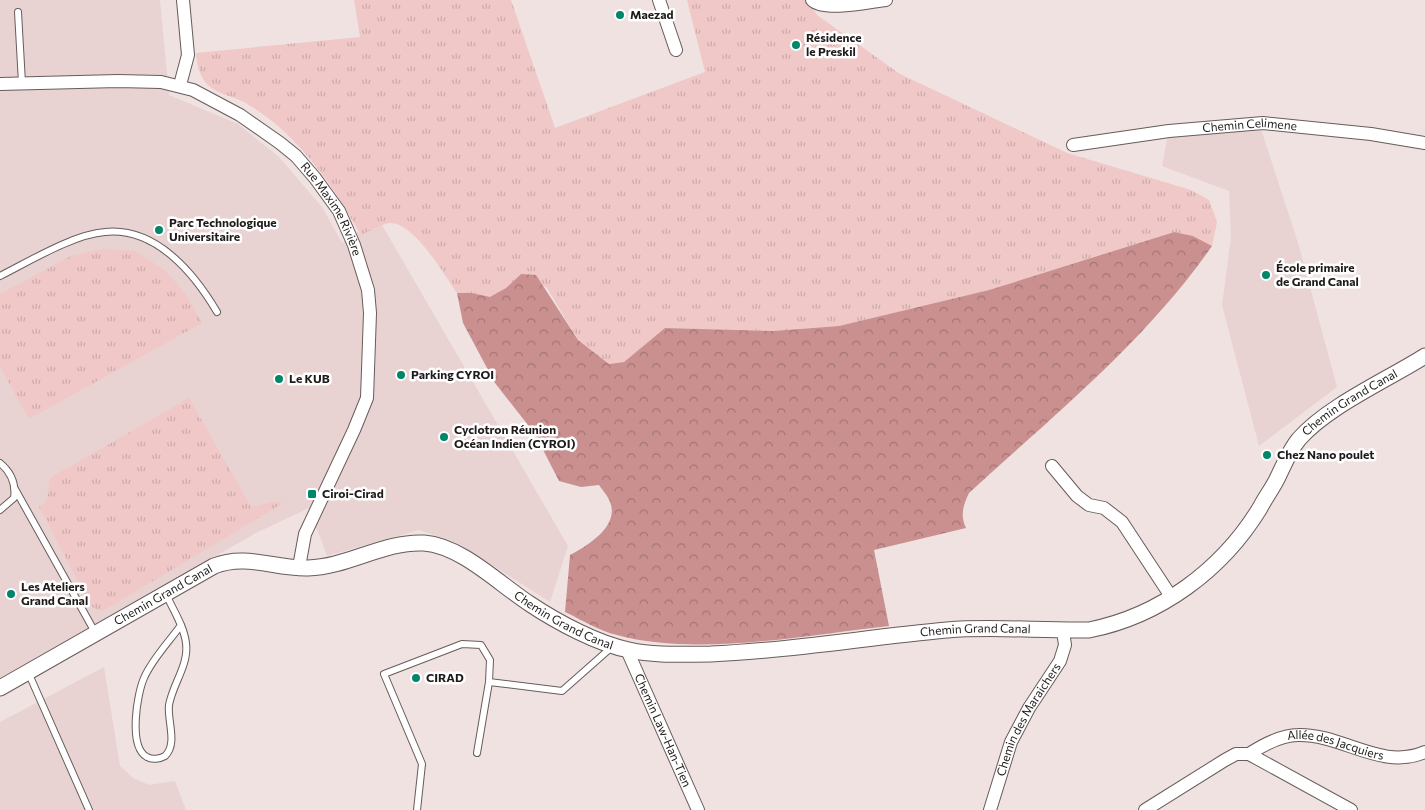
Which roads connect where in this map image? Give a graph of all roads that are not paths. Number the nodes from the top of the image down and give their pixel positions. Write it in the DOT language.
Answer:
graph roads {
  1 [pos="182,0"];
  2 [pos="659,0"];
  3 [pos="812,0"];
  4 [pos="886,0"];
  5 [pos="18,12"];
  6 [pos="676,50"];
  7 [pos="22,83"];
  8 [pos="0,84"];
  9 [pos="180,86"];
  10 [pos="1425,143"];
  11 [pos="1073,145"];
  12 [pos="0,276"];
  13 [pos="217,312"];
  14 [pos="1425,356"];
  15 [pos="0,463"];
  16 [pos="1052,466"];
  17 [pos="15,489"];
  18 [pos="0,510"];
  19 [pos="299,568"];
  20 [pos="166,594"];
  21 [pos="1172,598"];
  22 [pos="181,625"];
  23 [pos="1063,630"];
  24 [pos="96,634"];
  25 [pos="620,648"];
  26 [pos="28,672"];
  27 [pos="489,682"];
  28 [pos="0,688"];
  29 [pos="1425,752"];
  30 [pos="477,753"];
  31 [pos="1248,754"];
  32 [pos="89,810"];
  33 [pos="418,810"];
  34 [pos="698,810"];
  35 [pos="990,810"];
  36 [pos="1145,810"];
  37 [pos="1351,810"];
  1 -- 9 [label="street"];
  2 -- 6 [label="street"];
  3 -- 4 [label="street"];
  5 -- 7 [label="lane"];
  7 -- 8 [label="street, Rue Maxime Rivière"];
  7 -- 9 [label="street, Rue Maxime Rivière"];
  9 -- 19 [label="street, Rue Maxime Rivière"];
  10 -- 11 [label="street, Chemin Celimene"];
  12 -- 13 [label="lane"];
  14 -- 21 [label="street, Chemin Grand Canal"];
  15 -- 17 [label="lane"];
  16 -- 21 [label="street"];
  17 -- 18 [label="lane"];
  17 -- 24 [label="lane"];
  19 -- 20 [label="street, Chemin Grand Canal"];
  19 -- 25 [label="street, Chemin Grand Canal"];
  20 -- 22 [label="lane"];
  20 -- 24 [label="street, Chemin Grand Canal"];
  21 -- 23 [label="street, Chemin Grand Canal"];
  22 -- 22 [label="lane"];
  23 -- 25 [label="street, Chemin Grand Canal"];
  23 -- 35 [label="street, Chemin des Maraichers"];
  24 -- 26 [label="street, Chemin Grand Canal"];
  25 -- 27 [label="lane"];
  25 -- 34 [label="street, Chemin Law-Han-Tien"];
  26 -- 28 [label="street, Chemin Grand Canal"];
  26 -- 32 [label="lane"];
  27 -- 30 [label="lane"];
  27 -- 33 [label="lane"];
  29 -- 31 [label="street, Allée des Jacquiers"];
  31 -- 36 [label="street"];
  31 -- 37 [label="street"];
}
